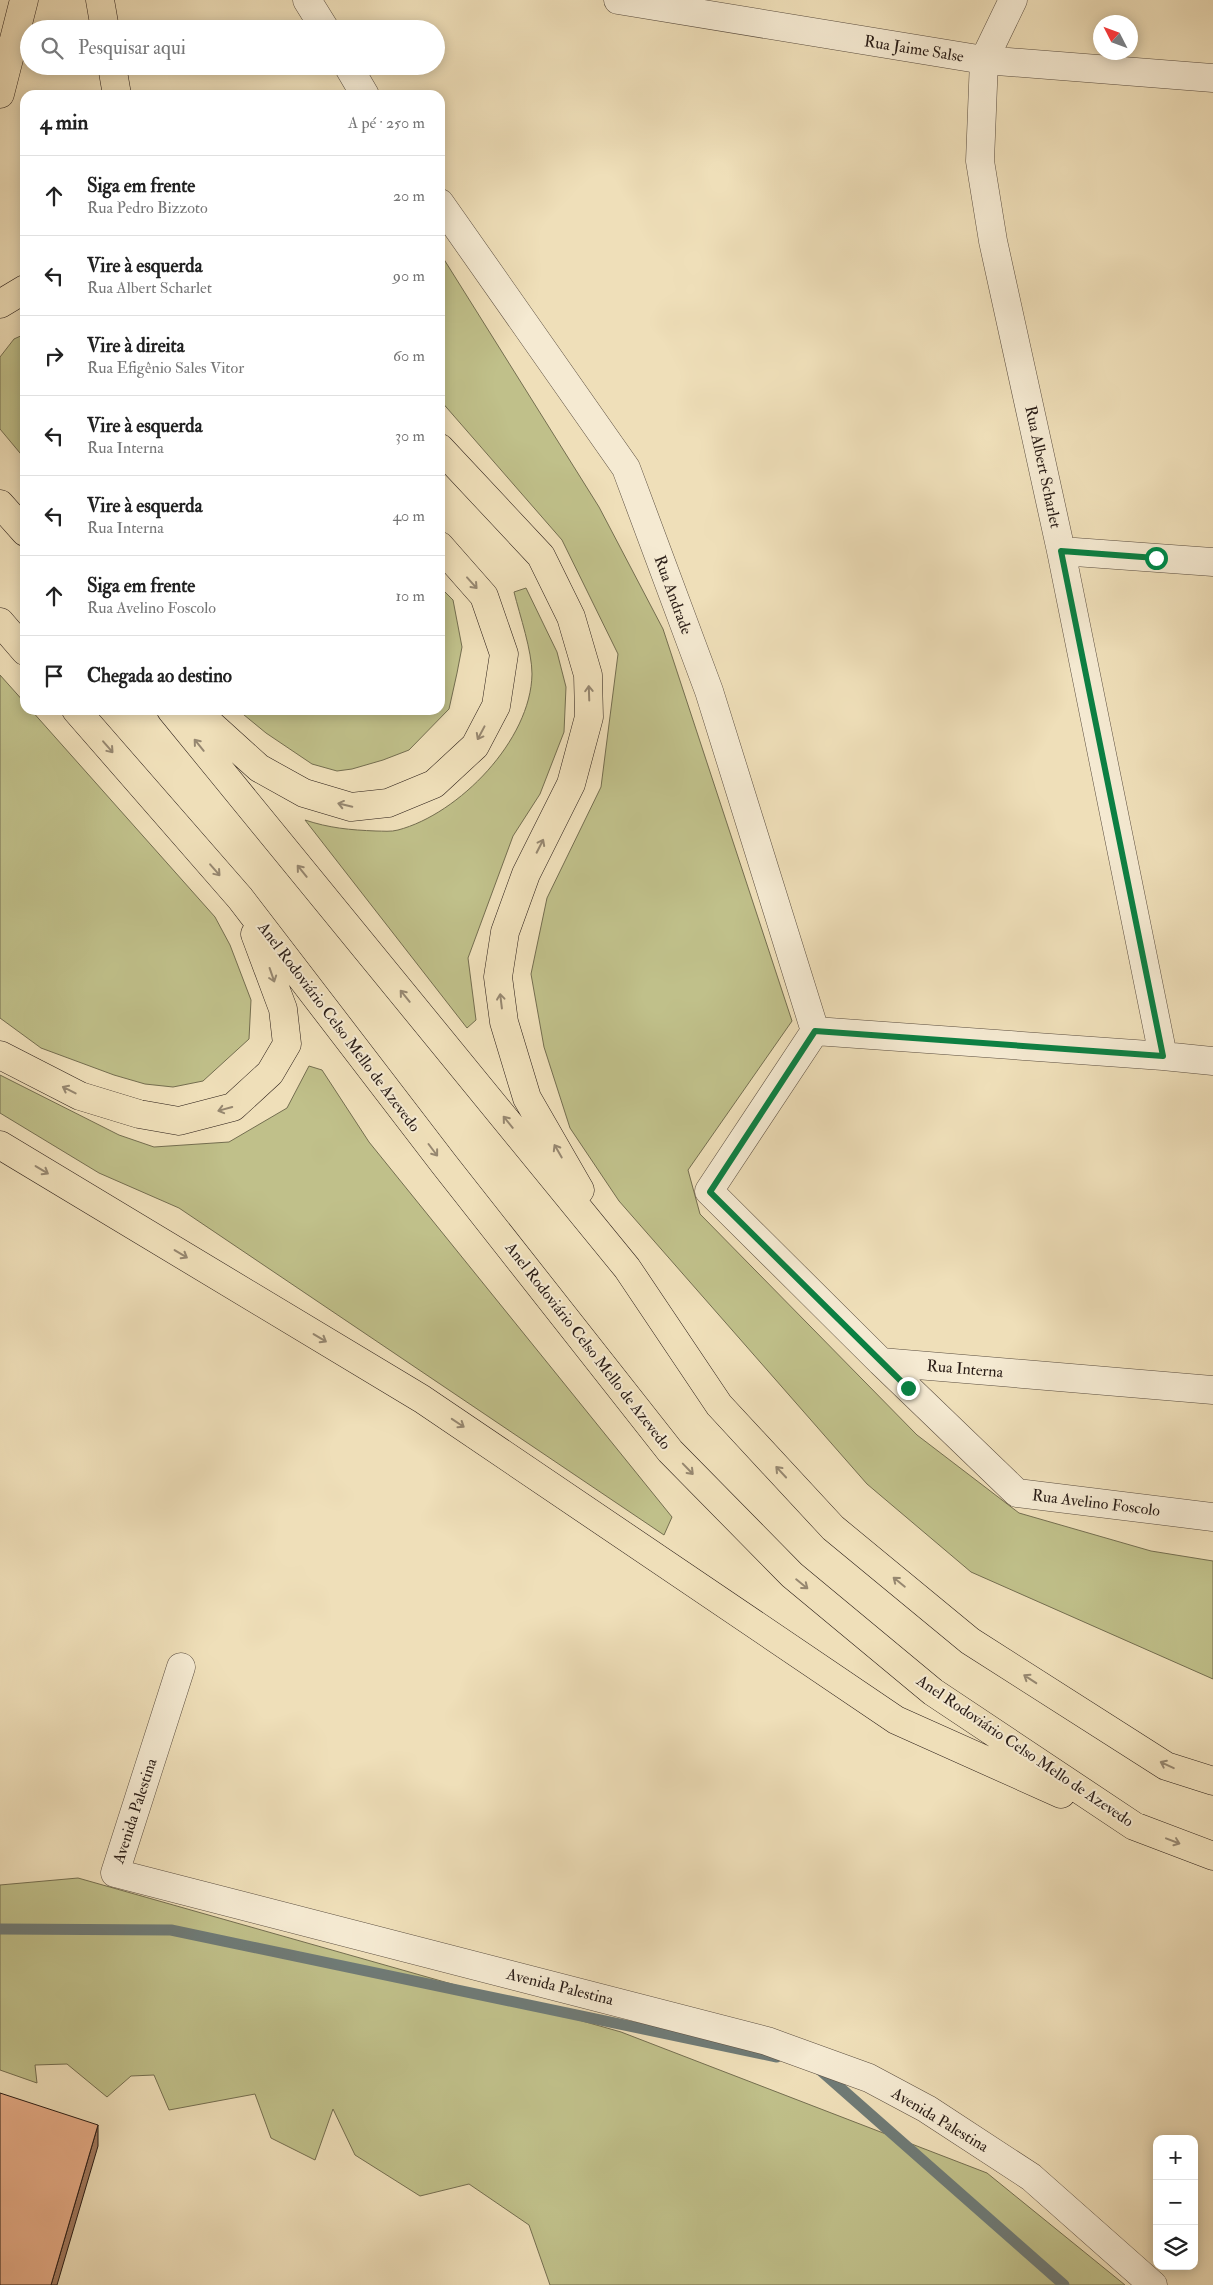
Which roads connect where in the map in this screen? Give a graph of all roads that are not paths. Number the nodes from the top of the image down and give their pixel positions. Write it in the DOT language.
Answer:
graph roads {
  1 [pos="24,0"];
  2 [pos="100,0"];
  3 [pos="308,0"];
  4 [pos="618,0"];
  5 [pos="1013,0"];
  6 [pos="103,20"];
  7 [pos="320,20"];
  8 [pos="984,60"];
  9 [pos="114,75"];
  10 [pos="353,75"];
  11 [pos="1213,78"];
  12 [pos="116,90"];
  13 [pos="362,90"];
  14 [pos="0,94"];
  15 [pos="445,210"];
  16 [pos="20,293"];
  17 [pos="0,304"];
  18 [pos="445,453"];
  19 [pos="0,504"];
  20 [pos="20,526"];
  21 [pos="1061,551"];
  22 [pos="445,552"];
  23 [pos="1213,562"];
  24 [pos="0,622"];
  25 [pos="20,645"];
  26 [pos="80,715"];
  27 [pos="175,715"];
  28 [pos="201,715"];
  29 [pos="240,898"];
  30 [pos="815,1031"];
  31 [pos="0,1055"];
  32 [pos="1163,1056"];
  33 [pos="1213,1061"];
  34 [pos="0,1145"];
  35 [pos="627,1268"];
  36 [pos="881,1362"];
  37 [pos="1213,1390"];
  38 [pos="1213,1517"];
  39 [pos="181,1667"];
  40 [pos="1213,1781"];
  41 [pos="1134,1826"];
  42 [pos="1213,1856"];
  43 [pos="1153,2285"];
  1 -- 14 [label="highway"];
  2 -- 6 [label="highway"];
  3 -- 7 [label="street"];
  4 -- 8 [label="street, Rua Jaime Salse"];
  5 -- 8 [label="street, Rua Albert Scharlet"];
  8 -- 11 [label="street, Rua Jaime Salse"];
  8 -- 21 [label="street, Rua Albert Scharlet"];
  9 -- 12 [label="highway"];
  10 -- 13 [label="street"];
  15 -- 30 [label="street, Rua Andrade"];
  16 -- 17 [label="highway"];
  35 -- 18 [label="highway, one-way"];
  19 -- 20 [label="highway"];
  21 -- 23 [label="street"];
  21 -- 32 [label="street, Rua Albert Scharlet"];
  22 -- 28 [label="highway, one-way"];
  24 -- 25 [label="highway"];
  26 -- 29 [label="highway, Anel Rodoviário Celso Mello de Azevedo, one-way"];
  35 -- 27 [label="highway, one-way"];
  29 -- 31 [label="highway, one-way"];
  29 -- 41 [label="highway, Anel Rodoviário Celso Mello de Azevedo, one-way"];
  30 -- 32 [label="street"];
  30 -- 36 [label="street"];
  32 -- 33 [label="street"];
  34 -- 41 [label="highway, one-way"];
  40 -- 35 [label="highway, one-way"];
  36 -- 37 [label="street, Rua Interna"];
  36 -- 38 [label="street, Rua Avelino Foscolo"];
  39 -- 43 [label="street, Avenida Palestina"];
  41 -- 42 [label="highway, Anel Rodoviário Celso Mello de Azevedo, one-way"];
}
